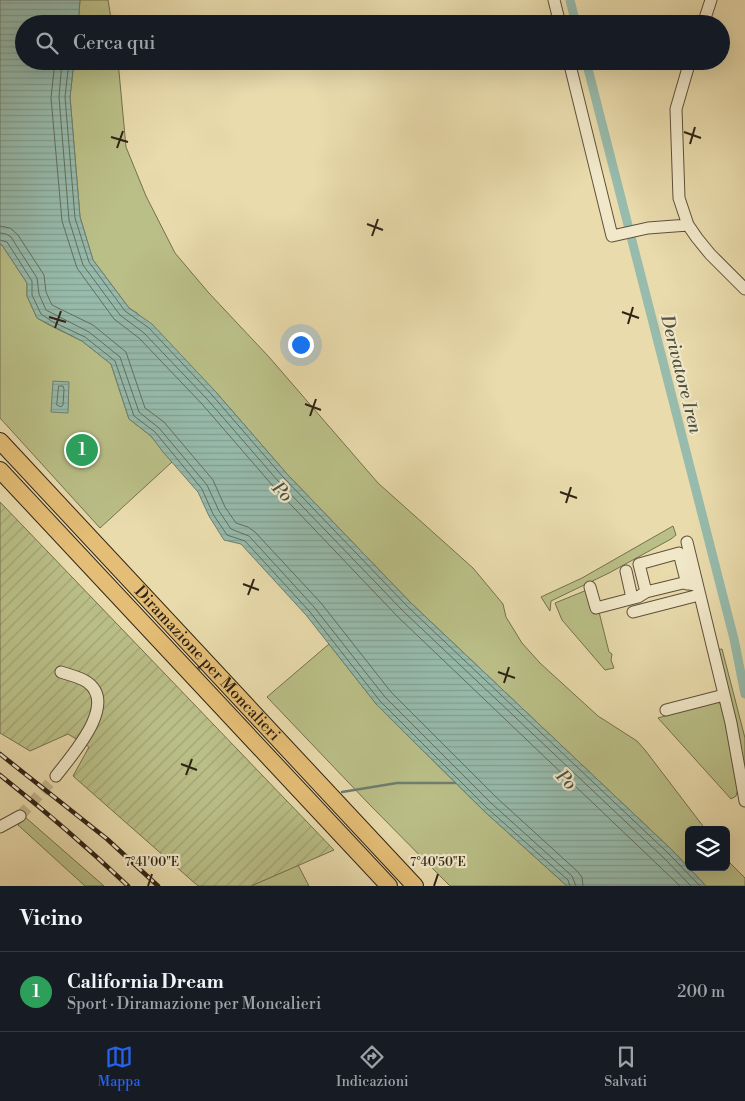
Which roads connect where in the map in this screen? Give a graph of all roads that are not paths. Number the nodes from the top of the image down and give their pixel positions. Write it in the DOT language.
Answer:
graph roads {
  1 [pos="554,0"];
  2 [pos="711,0"];
  3 [pos="558,15"];
  4 [pos="706,15"];
  5 [pos="571,70"];
  6 [pos="687,70"];
  7 [pos="688,225"];
  8 [pos="745,289"];
  9 [pos="0,441"];
  10 [pos="0,470"];
  11 [pos="686,542"];
  12 [pos="626,571"];
  13 [pos="590,587"];
  14 [pos="694,588"];
  15 [pos="646,592"];
  16 [pos="632,598"];
  17 [pos="632,612"];
  18 [pos="61,672"];
  19 [pos="724,695"];
  20 [pos="666,710"];
  21 [pos="56,776"];
  22 [pos="745,801"];
  23 [pos="20,816"];
  24 [pos="0,828"];
  25 [pos="389,886"];
  26 [pos="415,886"];
  1 -- 3 [label="street"];
  2 -- 4 [label="street"];
  5 -- 7 [label="street"];
  6 -- 7 [label="street"];
  7 -- 8 [label="street"];
  9 -- 26 [label="highway, Diramazione per Moncalieri"];
  10 -- 25 [label="highway, Diramazione per Moncalieri"];
  11 -- 14 [label="street"];
  12 -- 16 [label="street"];
  13 -- 16 [label="street"];
  14 -- 15 [label="street"];
  14 -- 15 [label="street"];
  14 -- 17 [label="street"];
  14 -- 19 [label="street"];
  15 -- 16 [label="street"];
  18 -- 21 [label="street"];
  19 -- 20 [label="street"];
  19 -- 22 [label="street"];
  23 -- 24 [label="street"];
}
